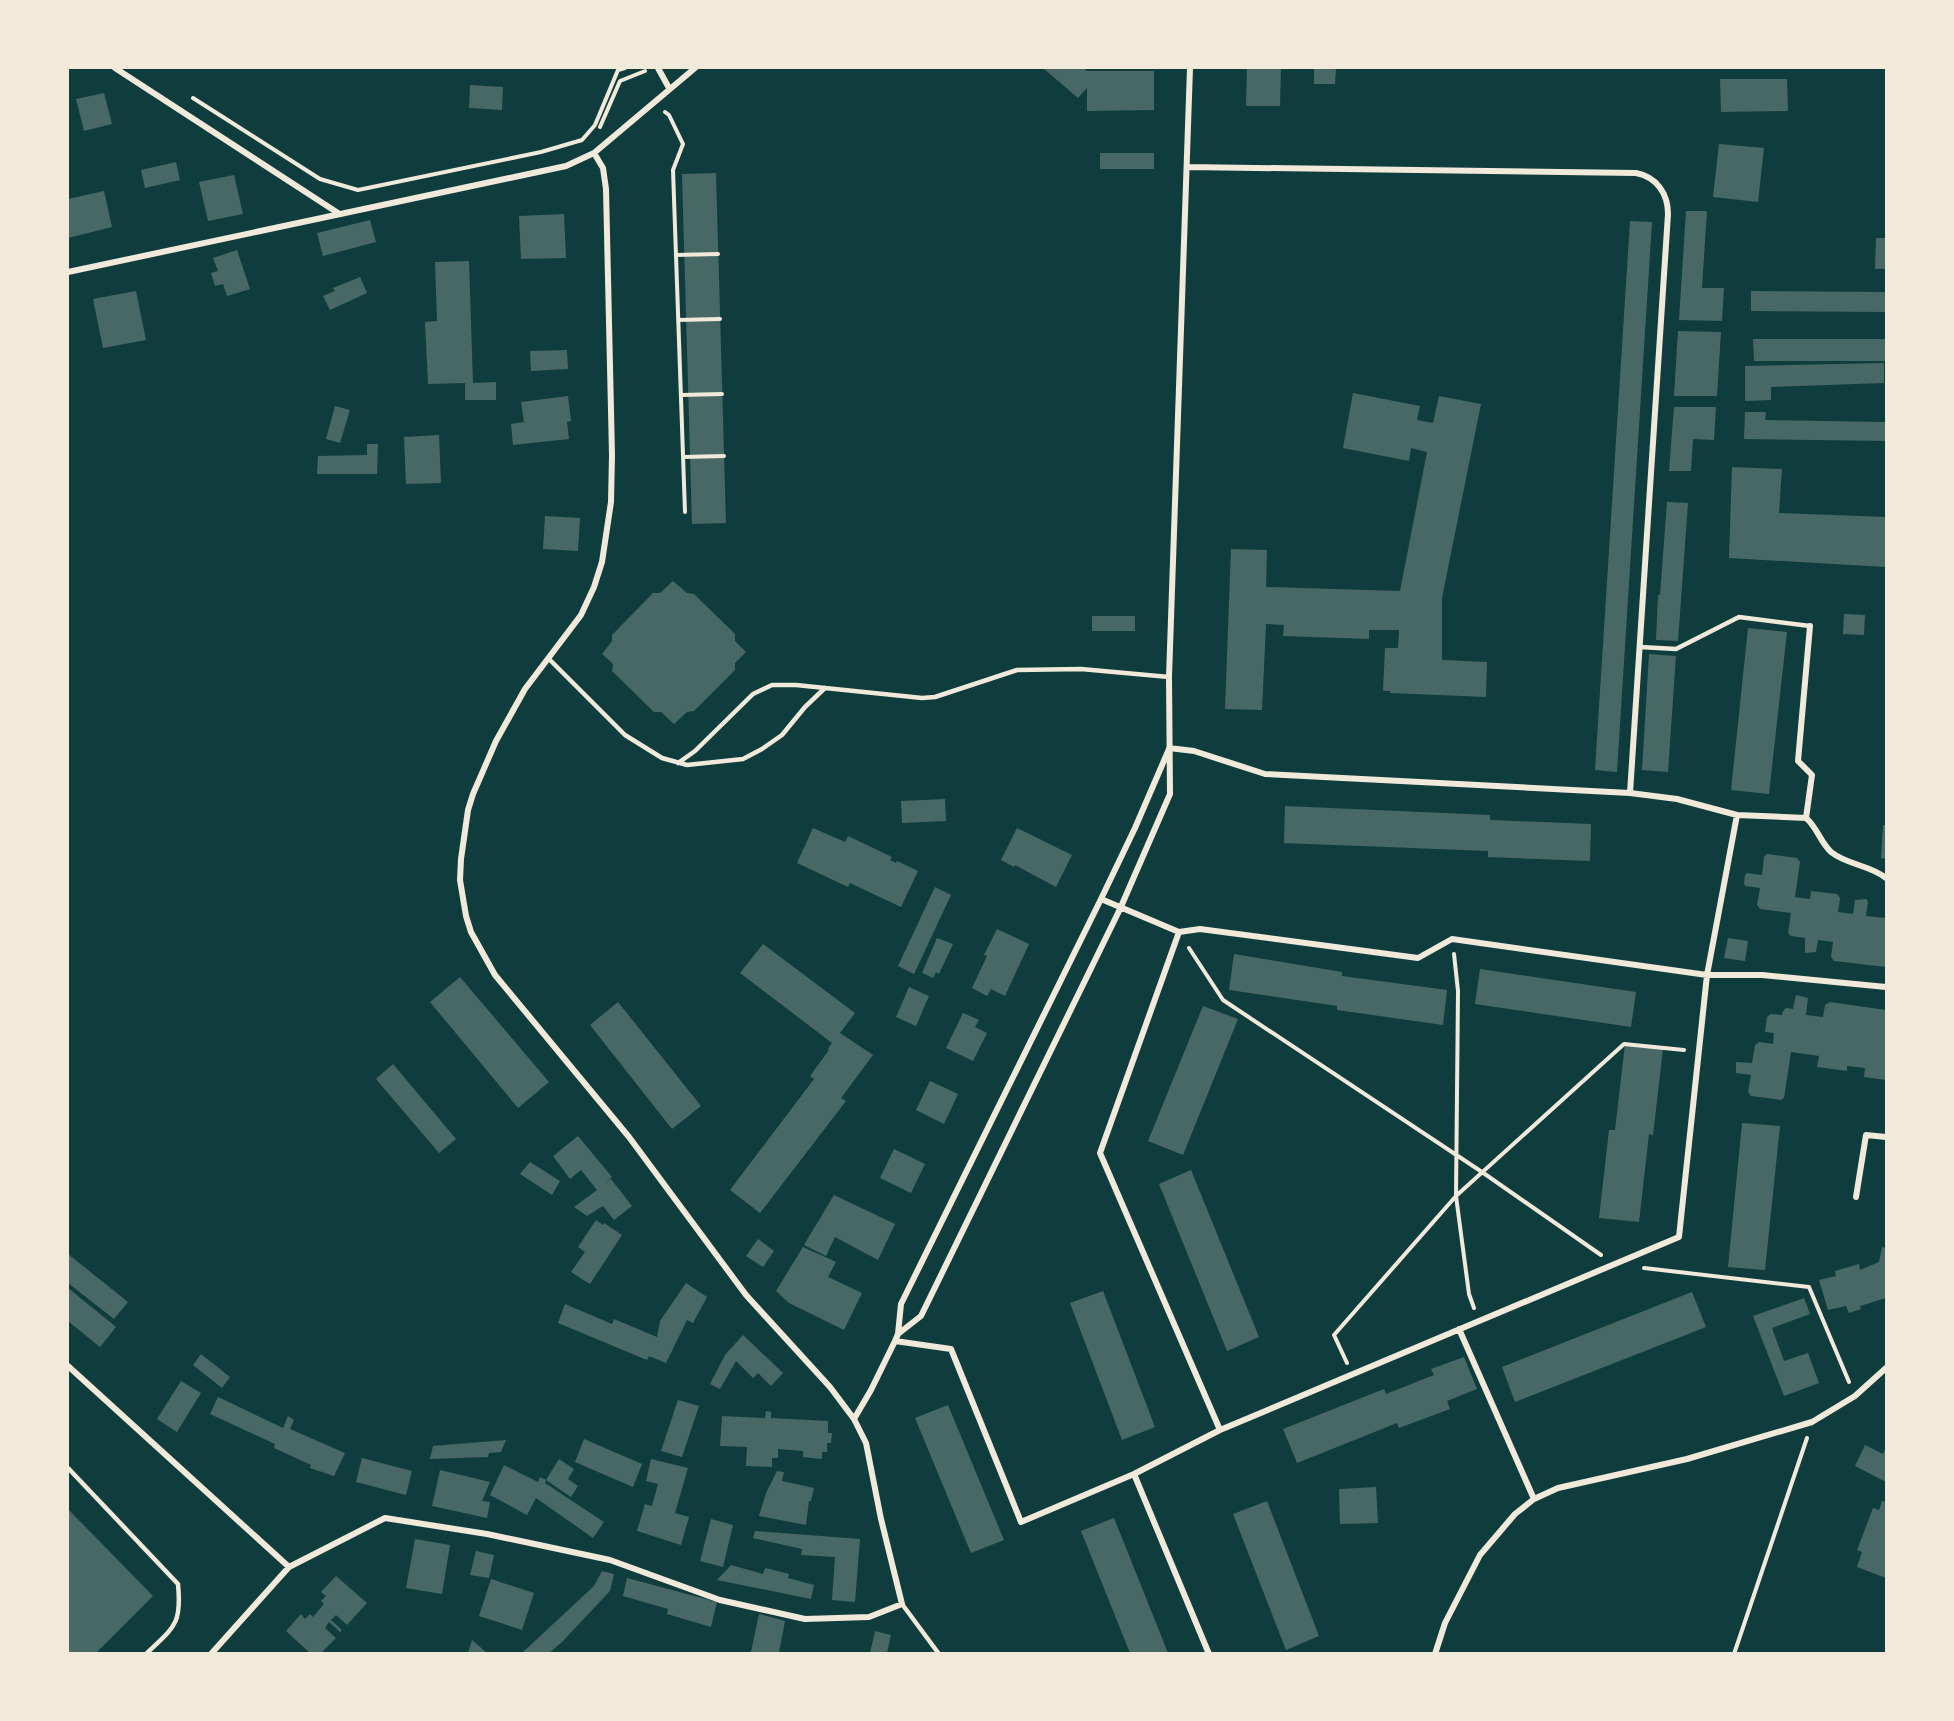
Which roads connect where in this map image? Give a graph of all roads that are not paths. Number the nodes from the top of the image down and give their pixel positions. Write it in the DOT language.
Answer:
graph roads {
  1 [pos="115,68"];
  2 [pos="656,68"];
  3 [pos="695,68"];
  4 [pos="1190,68"];
  5 [pos="669,88"];
  6 [pos="594,153"];
  7 [pos="1187,167"];
  8 [pos="338,213"];
  9 [pos="68,272"];
  10 [pos="1810,626"];
  11 [pos="1640,647"];
  12 [pos="549,658"];
  13 [pos="1169,677"];
  14 [pos="825,688"];
  15 [pos="1169,748"];
  16 [pos="678,763"];
  17 [pos="1630,793"];
  18 [pos="1737,815"];
  19 [pos="1806,818"];
  20 [pos="1887,878"];
  21 [pos="1101,899"];
  22 [pos="1120,909"];
  23 [pos="1179,933"];
  24 [pos="1707,975"];
  25 [pos="1887,987"];
  26 [pos="1887,1137"];
  27 [pos="1856,1197"];
  28 [pos="1460,1329"];
  29 [pos="896,1337"];
  30 [pos="68,1366"];
  31 [pos="1887,1368"];
  32 [pos="854,1419"];
  33 [pos="1220,1430"];
  34 [pos="68,1468"];
  35 [pos="1134,1474"];
  36 [pos="1534,1499"];
  37 [pos="290,1567"];
  38 [pos="902,1604"];
  39 [pos="146,1653"];
  40 [pos="211,1653"];
  41 [pos="939,1653"];
  42 [pos="1209,1653"];
  43 [pos="1435,1653"];
  1 -- 8 [label="street"];
  2 -- 5 [label="street"];
  3 -- 5 [label="street"];
  4 -- 7 [label="street"];
  5 -- 6 [label="street"];
  6 -- 8 [label="street"];
  6 -- 12 [label="street"];
  7 -- 11 [label="street"];
  7 -- 13 [label="street"];
  8 -- 9 [label="street"];
  10 -- 11 [label="lane"];
  10 -- 19 [label="street"];
  11 -- 17 [label="street"];
  12 -- 16 [label="lane"];
  12 -- 32 [label="street"];
  13 -- 14 [label="lane"];
  13 -- 15 [label="street"];
  14 -- 16 [label="lane"];
  14 -- 16 [label="lane"];
  15 -- 17 [label="street"];
  15 -- 21 [label="street"];
  15 -- 22 [label="street"];
  17 -- 18 [label="street"];
  18 -- 19 [label="street"];
  18 -- 24 [label="street"];
  19 -- 20 [label="street"];
  21 -- 22 [label="street"];
  21 -- 29 [label="street"];
  22 -- 23 [label="street"];
  22 -- 29 [label="street"];
  23 -- 24 [label="street"];
  23 -- 33 [label="street"];
  24 -- 25 [label="street"];
  24 -- 28 [label="street"];
  26 -- 27 [label="street"];
  28 -- 33 [label="street"];
  28 -- 36 [label="street"];
  29 -- 32 [label="street"];
  29 -- 35 [label="street"];
  30 -- 37 [label="street"];
  31 -- 36 [label="street"];
  32 -- 38 [label="street"];
  33 -- 35 [label="street"];
  34 -- 39 [label="lane"];
  35 -- 42 [label="street"];
  36 -- 43 [label="street"];
  37 -- 38 [label="street"];
  37 -- 40 [label="street"];
  38 -- 41 [label="lane"];
}
